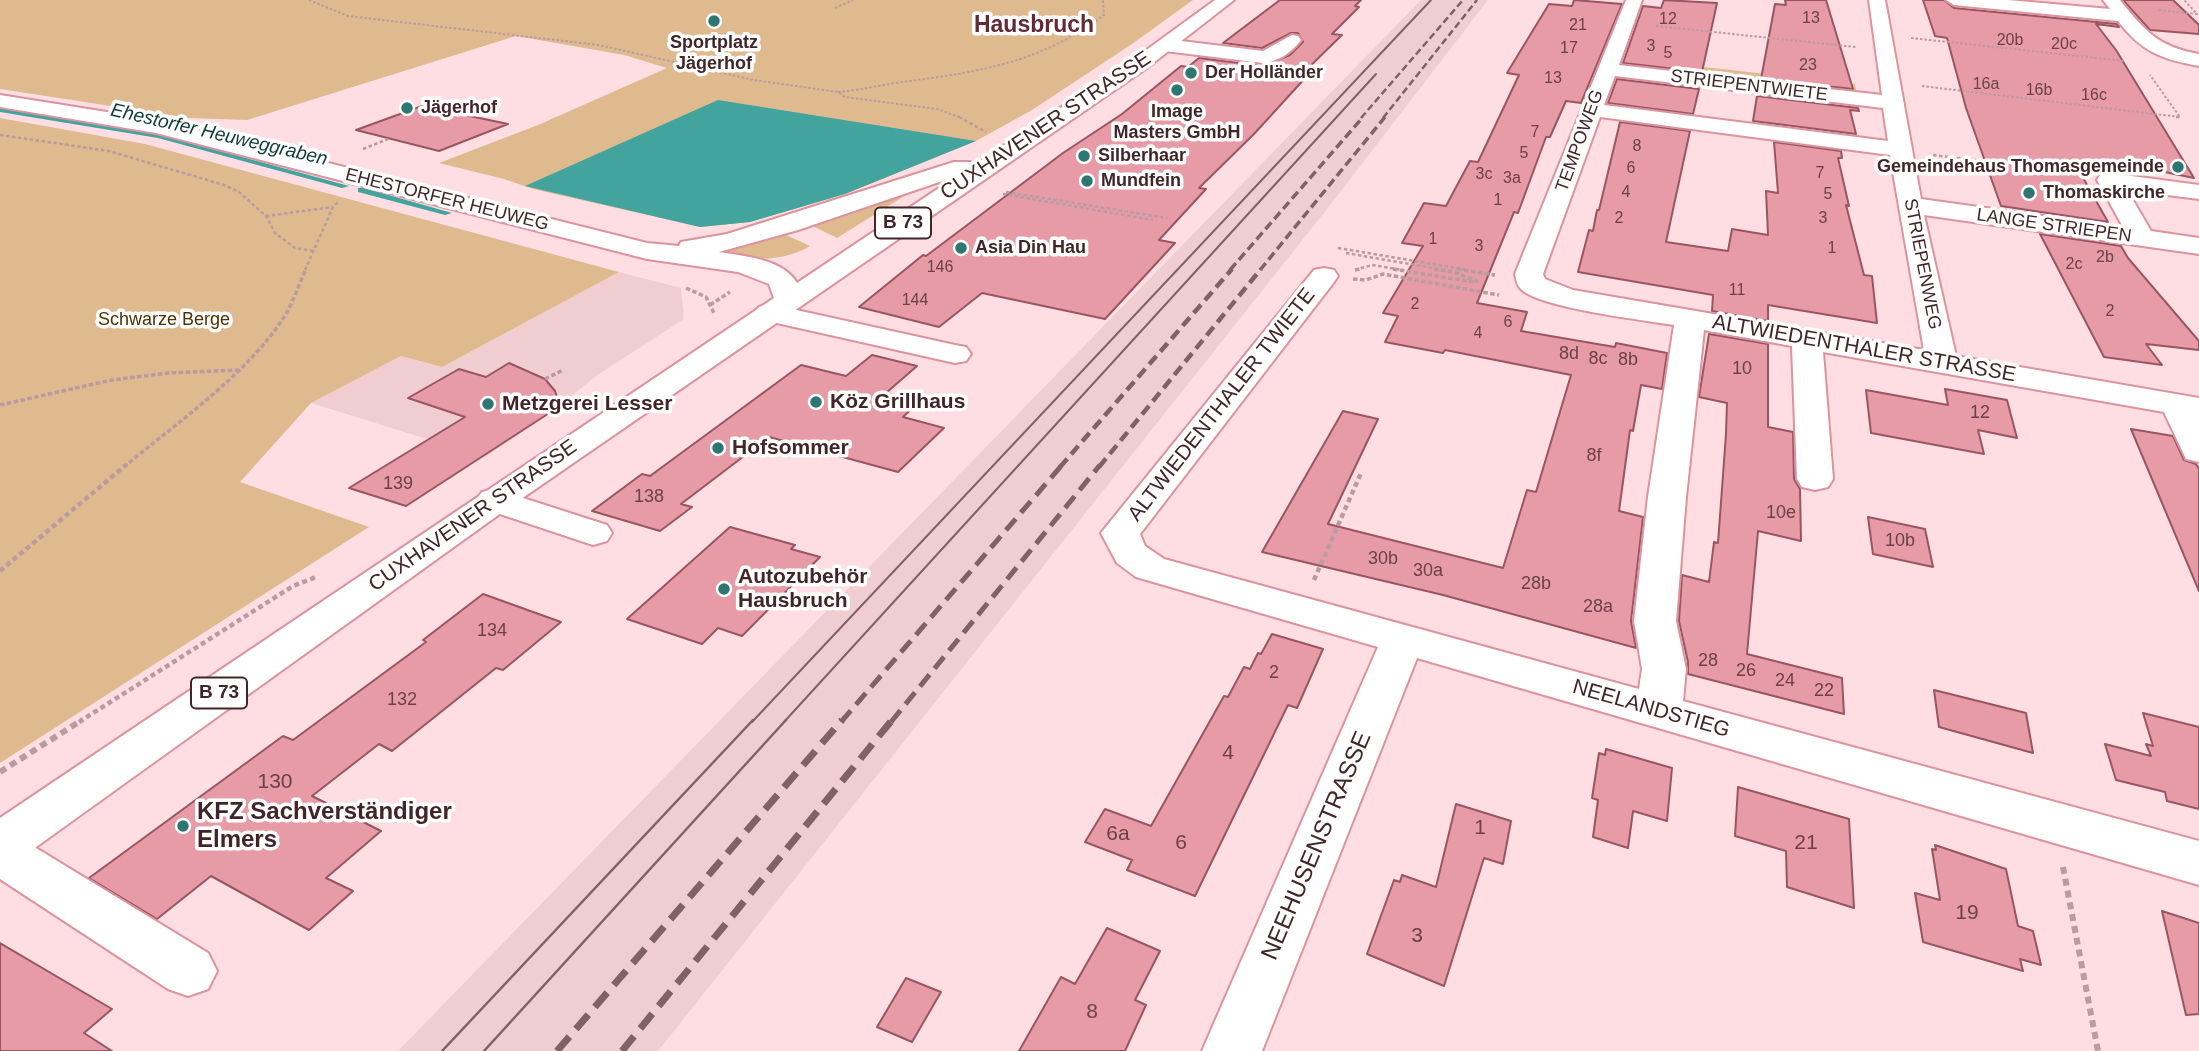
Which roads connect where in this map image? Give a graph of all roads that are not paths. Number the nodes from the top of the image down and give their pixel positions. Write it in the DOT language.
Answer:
graph roads {
  1 [pos="1226,0"];
  2 [pos="1634,0"];
  3 [pos="1877,0"];
  4 [pos="1954,0"];
  5 [pos="2117,8"];
  6 [pos="1292,40"];
  7 [pos="1165,45"];
  8 [pos="2199,60"];
  9 [pos="1608,62"];
  10 [pos="1891,91"];
  11 [pos="0,101"];
  12 [pos="1593,110"];
  13 [pos="1023,143"];
  14 [pos="1901,150"];
  15 [pos="2199,192"];
  16 [pos="1909,205"];
  17 [pos="2123,206"];
  18 [pos="2148,210"];
  19 [pos="2142,238"];
  20 [pos="2199,246"];
  21 [pos="647,251"];
  22 [pos="1327,258"];
  23 [pos="1530,279"];
  24 [pos="779,306"];
  25 [pos="1690,318"];
  26 [pos="1807,338"];
  27 [pos="955,354"];
  28 [pos="1942,363"];
  29 [pos="2188,406"];
  30 [pos="2199,451"];
  31 [pos="1815,478"];
  32 [pos="495,500"];
  33 [pos="1121,533"];
  34 [pos="593,534"];
  35 [pos="1403,640"];
  36 [pos="1658,711"];
  37 [pos="0,845"];
  38 [pos="0,852"];
  39 [pos="2199,863"];
  40 [pos="188,971"];
  41 [pos="1232,1051"];
  1 -- 7 [label="street, CUXHAVENER STRASSE / B 73"];
  2 -- 9 [label="street, TEMPOWEG"];
  3 -- 10 [label="street, STRIEPENWEG"];
  4 -- 5 [label="street"];
  5 -- 8 [label="street"];
  6 -- 7 [label="street"];
  7 -- 13 [label="street, CUXHAVENER STRASSE / B 73"];
  9 -- 10 [label="street, STRIEPENTWIETE"];
  9 -- 12 [label="street, TEMPOWEG"];
  10 -- 14 [label="street, STRIEPENWEG"];
  11 -- 21 [label="street, EHESTORFER HEUWEG"];
  12 -- 14 [label="street"];
  12 -- 23 [label="street, TEMPOWEG"];
  13 -- 21 [label="street"];
  13 -- 24 [label="street, CUXHAVENER STRASSE / B 73"];
  14 -- 16 [label="street, STRIEPENWEG"];
  15 -- 17 [label="street"];
  16 -- 19 [label="street, LANGE STRIEPEN"];
  16 -- 28 [label="street, STRIEPENWEG"];
  17 -- 18 [label="street"];
  17 -- 19 [label="street"];
  19 -- 20 [label="street, LANGE STRIEPEN"];
  21 -- 24 [label="street, EHESTORFER HEUWEG"];
  22 -- 33 [label="street, ALTWIEDENTHALER TWIETE"];
  23 -- 25 [label="street, ALTWIEDENTHALER STRASSE"];
  24 -- 27 [label="street, EHESTORFER HEUWEG"];
  24 -- 32 [label="street, CUXHAVENER STRASSE / B 73"];
  25 -- 26 [label="street, ALTWIEDENTHALER STRASSE"];
  25 -- 36 [label="street"];
  26 -- 28 [label="street, ALTWIEDENTHALER STRASSE"];
  26 -- 31 [label="street"];
  28 -- 29 [label="street, ALTWIEDENTHALER STRASSE"];
  29 -- 30 [label="street"];
  32 -- 34 [label="street"];
  32 -- 37 [label="street, CUXHAVENER STRASSE / B 73"];
  33 -- 35 [label="street, NEELANDSTIEG"];
  35 -- 36 [label="street, NEELANDSTIEG"];
  35 -- 41 [label="street, NEEHUSENSTRASSE"];
  36 -- 39 [label="street, NEELANDSTIEG"];
  38 -- 40 [label="street"];
}
